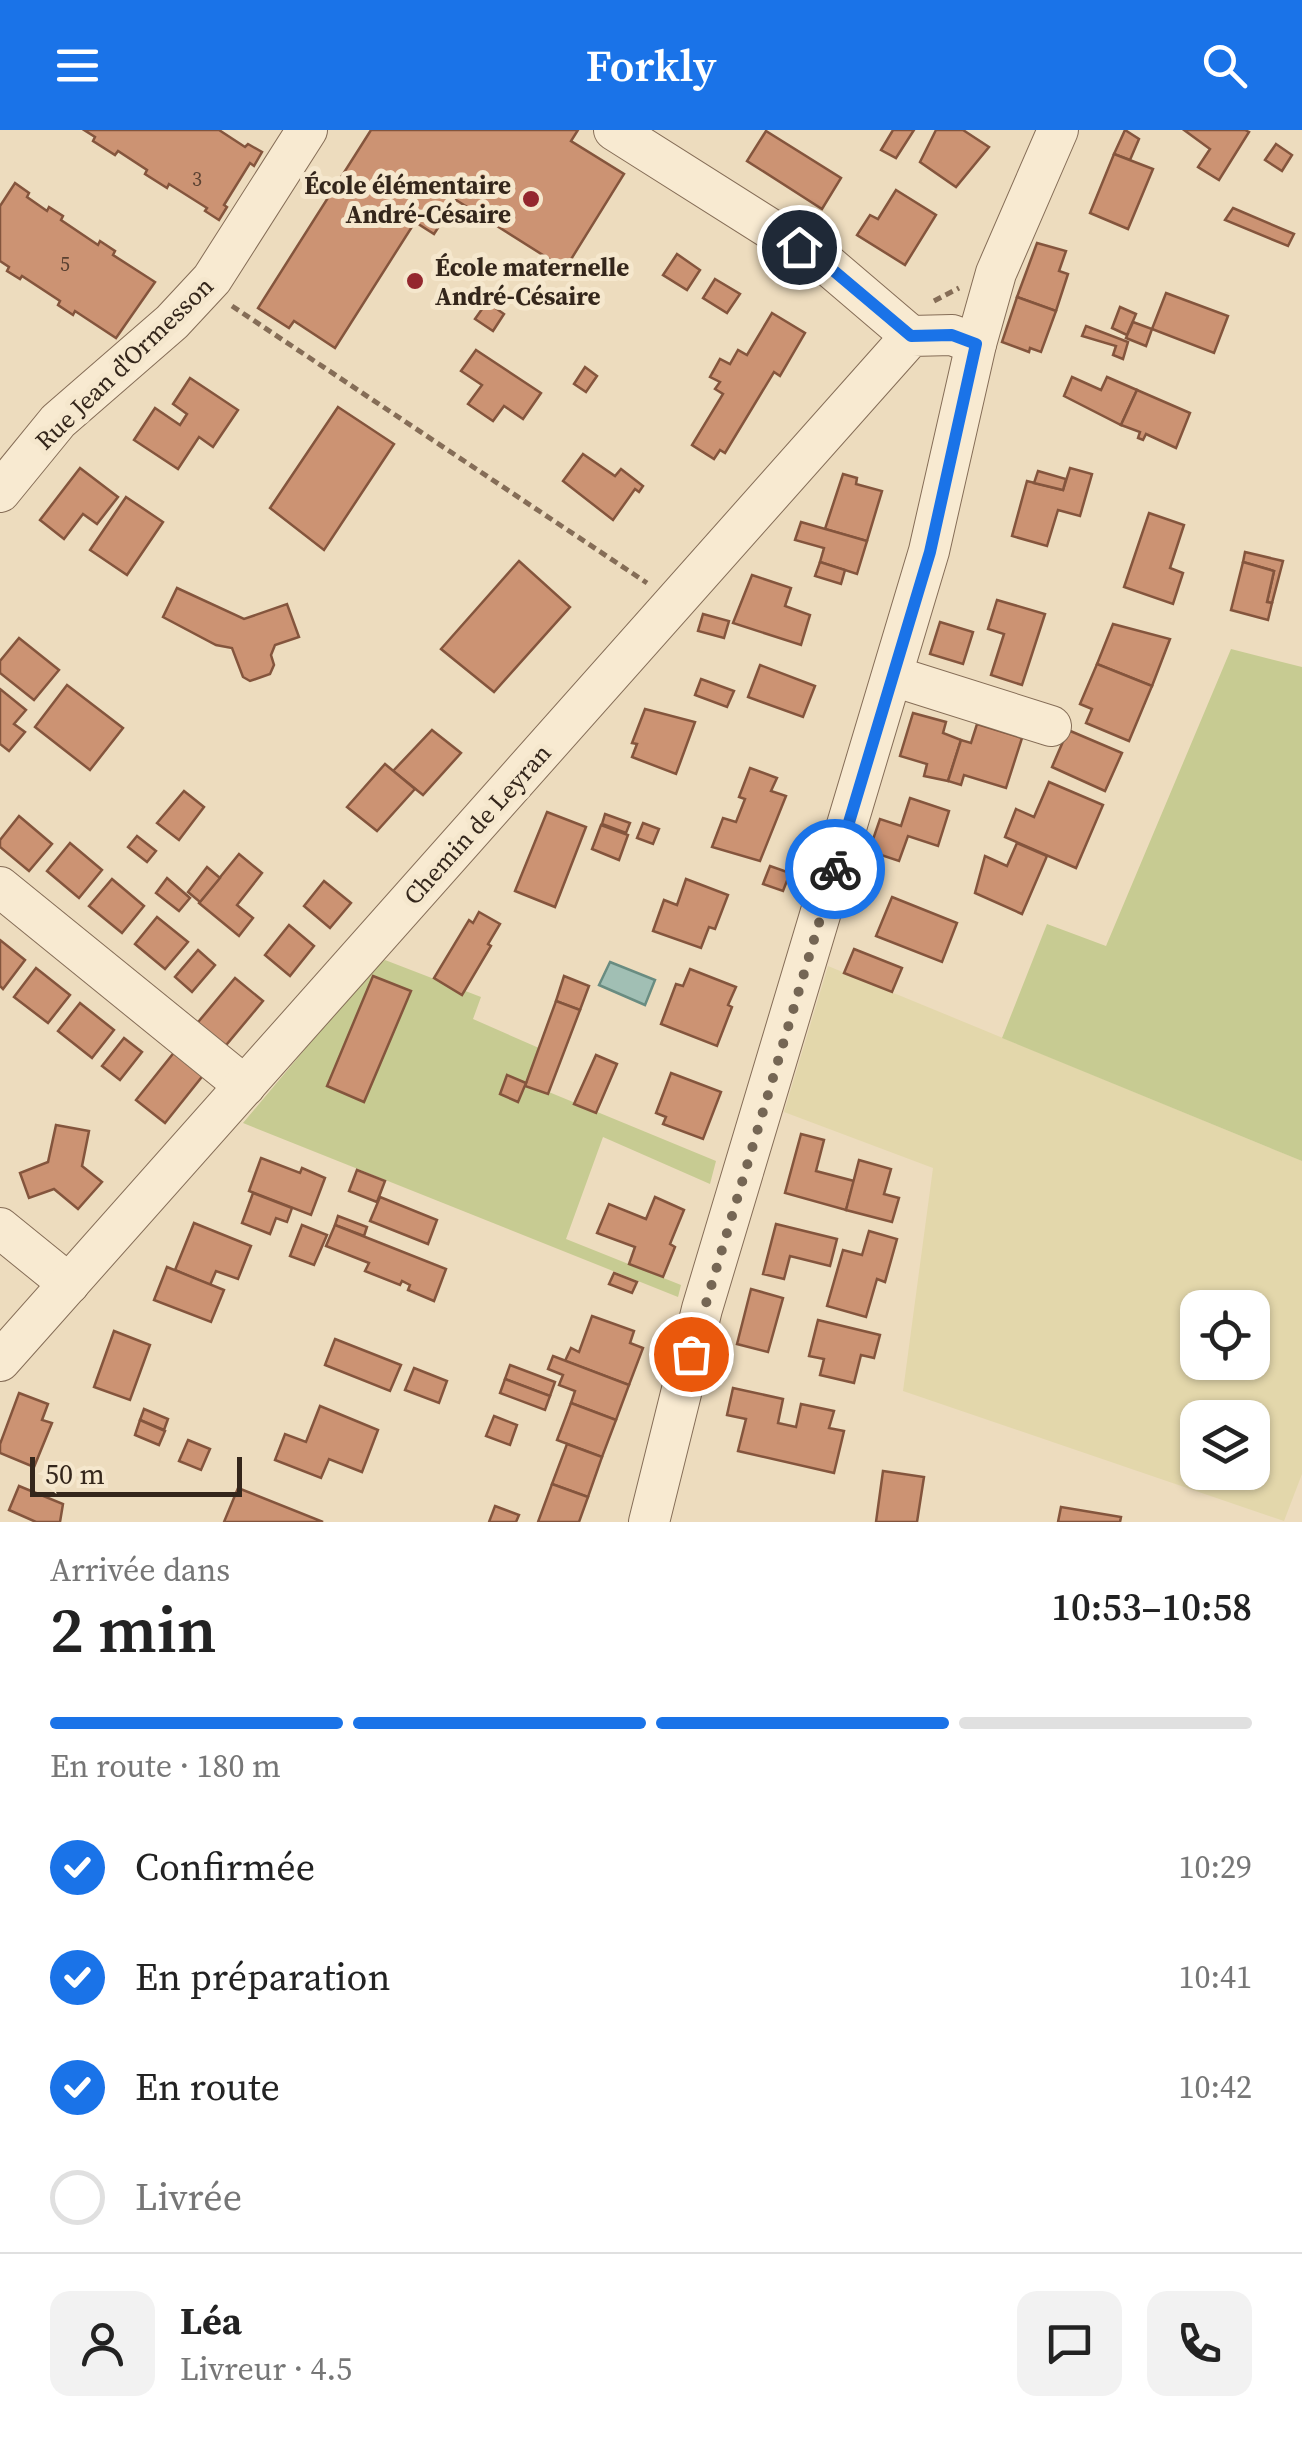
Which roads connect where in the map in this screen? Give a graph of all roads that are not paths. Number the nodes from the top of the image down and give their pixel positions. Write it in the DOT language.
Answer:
graph roads {
  1 [pos="307,130"];
  2 [pos="614,130"];
  3 [pos="1058,130"];
  4 [pos="911,336"];
  5 [pos="976,344"];
  6 [pos="0,492"];
  7 [pos="893,676"];
  8 [pos="1051,726"];
  9 [pos="0,888"];
  10 [pos="245,1086"];
  11 [pos="0,1228"];
  12 [pos="68,1284"];
  13 [pos="0,1361"];
  14 [pos="649,1522"];
  1 -- 6 [label="street, Rue Jean d'Ormesson"];
  2 -- 4 [label="street"];
  3 -- 5 [label="street"];
  4 -- 5 [label="street"];
  4 -- 10 [label="street, Chemin de Leyran"];
  5 -- 7 [label="street"];
  7 -- 8 [label="street"];
  7 -- 14 [label="street"];
  9 -- 10 [label="street"];
  10 -- 12 [label="street, Chemin de Leyran"];
  11 -- 12 [label="street"];
  12 -- 13 [label="street, Chemin de Leyran"];
}
